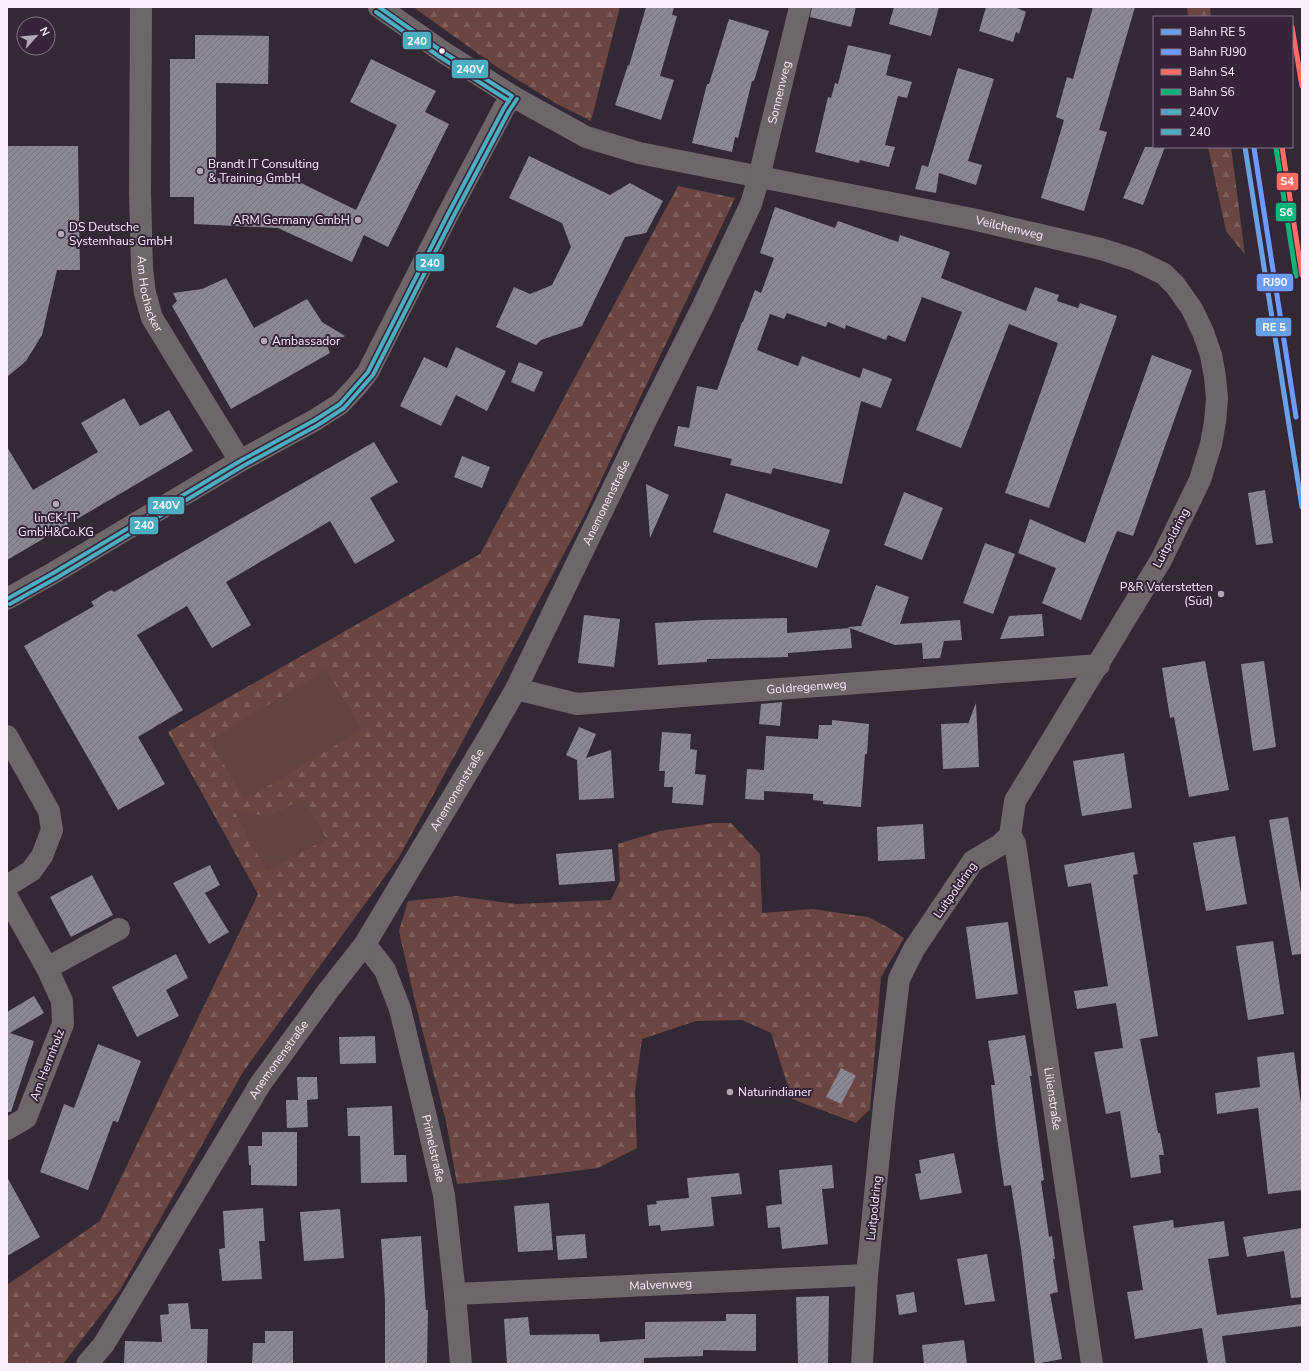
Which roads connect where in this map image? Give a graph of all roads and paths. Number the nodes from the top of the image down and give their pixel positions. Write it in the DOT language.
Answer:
graph roads {
  1 [pos="141,7"];
  2 [pos="380,7"];
  3 [pos="800,7"];
  4 [pos="512,96"];
  5 [pos="759,177"];
  6 [pos="1211,355"];
  7 [pos="240,461"];
  8 [pos="7,599"];
  9 [pos="1098,665"];
  10 [pos="516,688"];
  11 [pos="7,736"];
  12 [pos="1010,836"];
  13 [pos="7,886"];
  14 [pos="7,897"];
  15 [pos="119,930"];
  16 [pos="365,944"];
  17 [pos="48,968"];
  18 [pos="7,1129"];
  19 [pos="867,1275"];
  20 [pos="455,1294"];
  21 [pos="87,1364"];
  22 [pos="461,1364"];
  23 [pos="862,1364"];
  24 [pos="1092,1364"];
  1 -- 7 [label="street, Am Hochacker"];
  2 -- 4 [label="street, Veilchenweg"];
  3 -- 5 [label="street, Sonnenweg"];
  4 -- 5 [label="street, Veilchenweg"];
  4 -- 7 [label="street"];
  5 -- 6 [label="street, Veilchenweg"];
  5 -- 10 [label="street, Anemonenstraße"];
  6 -- 9 [label="street, Luitpoldring"];
  7 -- 8 [label="street"];
  9 -- 10 [label="street, Goldregenweg"];
  9 -- 12 [label="street, Luitpoldring"];
  10 -- 16 [label="street, Anemonenstraße"];
  11 -- 13 [label="street"];
  12 -- 19 [label="street, Luitpoldring"];
  12 -- 24 [label="street, Lilienstraße"];
  14 -- 17 [label="street, Am Herrnholz"];
  15 -- 17 [label="street"];
  16 -- 20 [label="street, Primelstraße"];
  16 -- 21 [label="street, Anemonenstraße"];
  17 -- 18 [label="street, Am Herrnholz"];
  19 -- 20 [label="street, Malvenweg"];
  19 -- 23 [label="street, Luitpoldring"];
  20 -- 22 [label="street, Primelstraße"];
}
